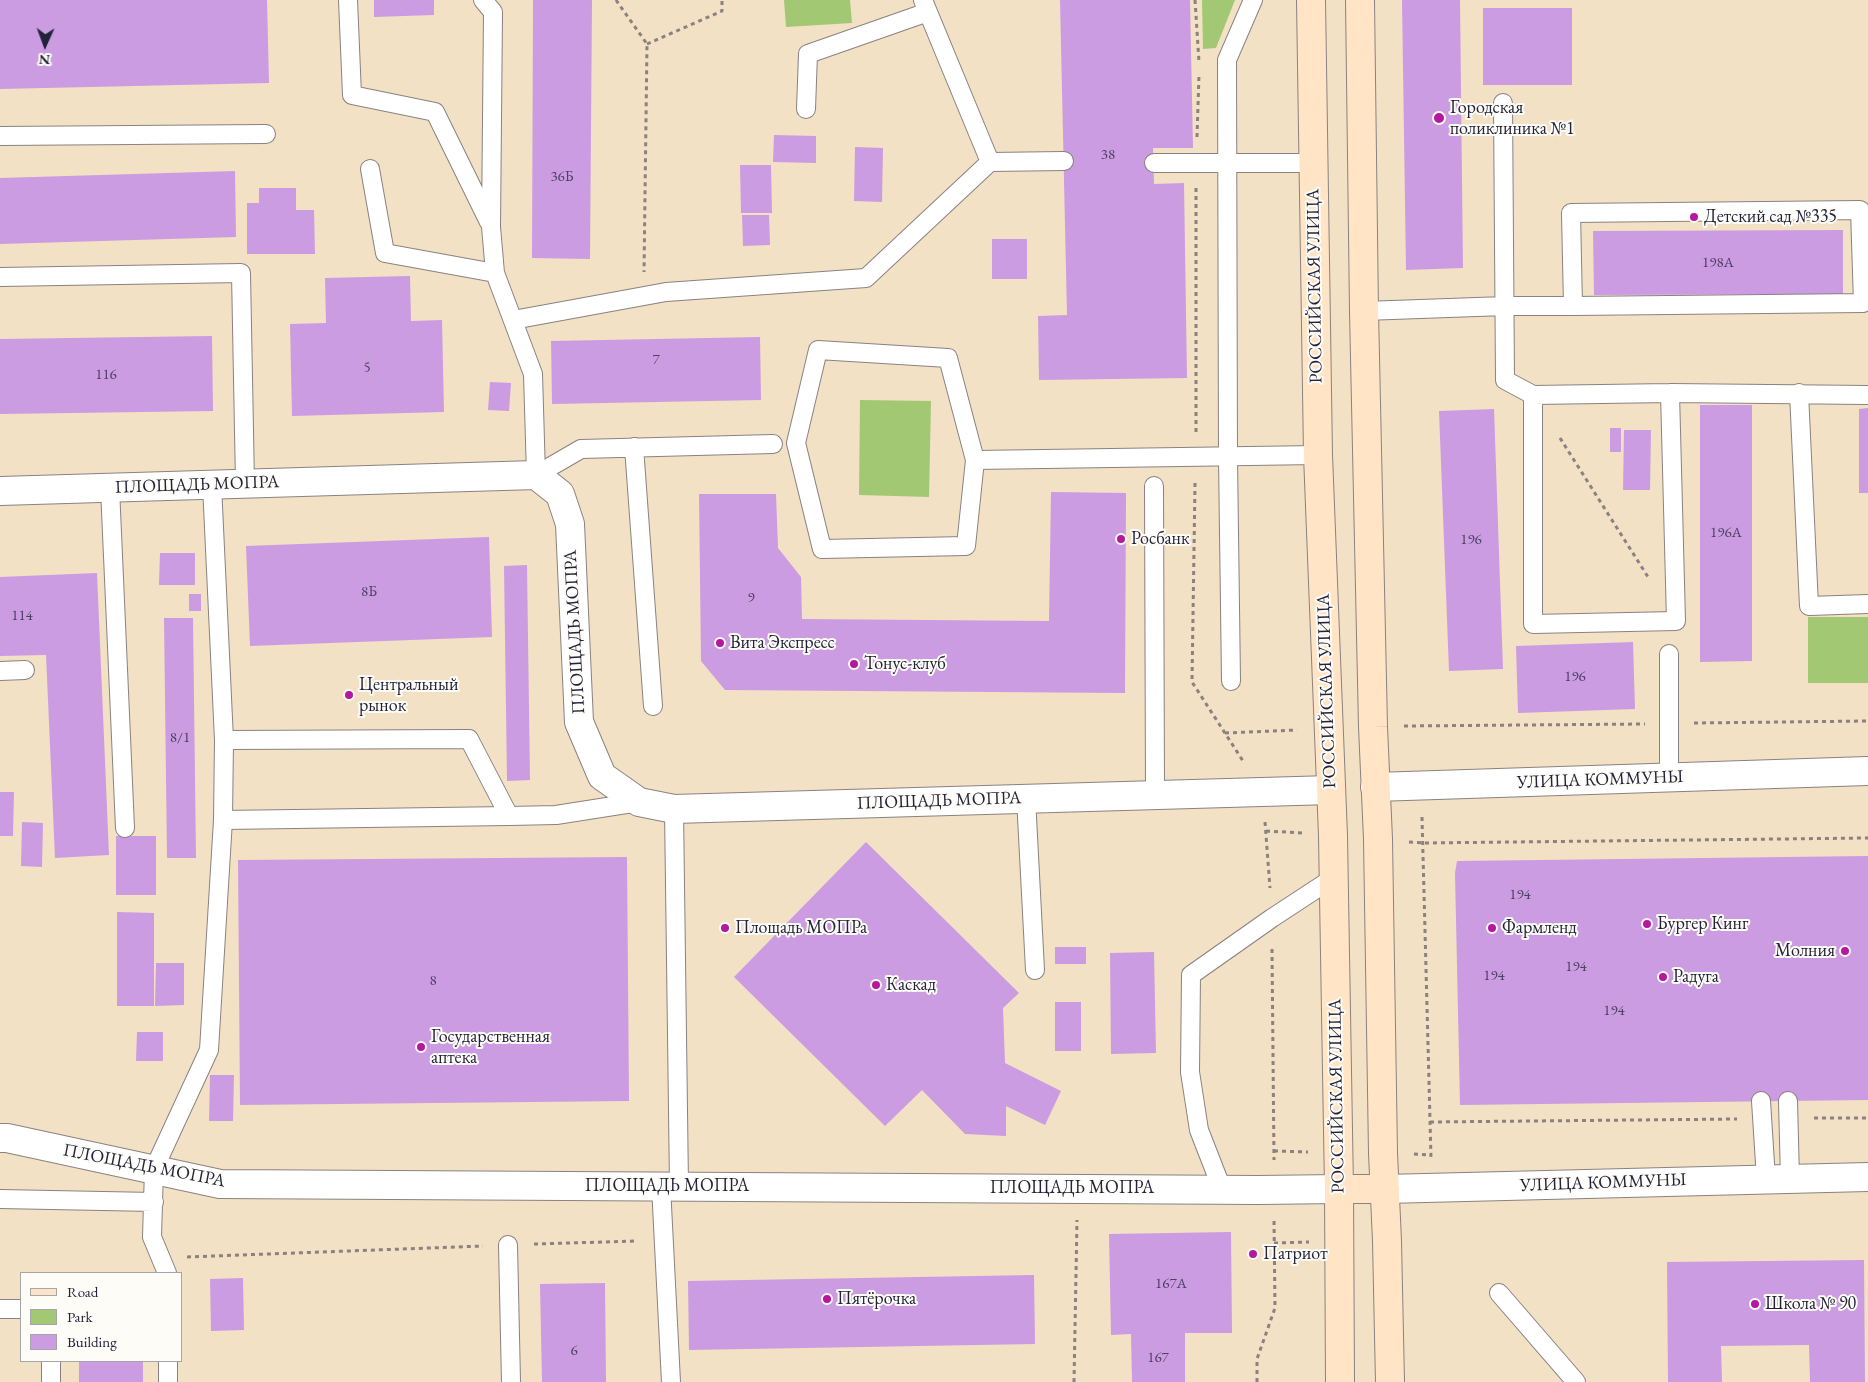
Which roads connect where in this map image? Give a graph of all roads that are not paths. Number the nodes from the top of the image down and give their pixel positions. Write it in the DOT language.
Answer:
graph roads {
  1 [pos="348,0"];
  2 [pos="483,0"];
  3 [pos="1253,0"];
  4 [pos="1310,0"];
  5 [pos="1360,0"];
  6 [pos="925,6"];
  7 [pos="1503,103"];
  8 [pos="806,109"];
  9 [pos="266,134"];
  10 [pos="0,136"];
  11 [pos="990,162"];
  12 [pos="1064,162"];
  13 [pos="1312,162"];
  14 [pos="1154,163"];
  15 [pos="1226,163"];
  16 [pos="370,169"];
  17 [pos="491,227"];
  18 [pos="495,273"];
  19 [pos="0,278"];
  20 [pos="1505,306"];
  21 [pos="1573,306"];
  22 [pos="1364,311"];
  23 [pos="513,320"];
  24 [pos="1670,393"];
  25 [pos="1799,393"];
  26 [pos="1868,394"];
  27 [pos="1532,395"];
  28 [pos="773,444"];
  29 [pos="634,447"];
  30 [pos="1318,455"];
  31 [pos="1228,458"];
  32 [pos="975,460"];
  33 [pos="536,475"];
  34 [pos="245,484"];
  35 [pos="212,485"];
  36 [pos="1154,486"];
  37 [pos="110,488"];
  38 [pos="0,491"];
  39 [pos="1868,604"];
  40 [pos="1669,654"];
  41 [pos="25,670"];
  42 [pos="0,671"];
  43 [pos="1232,681"];
  44 [pos="653,706"];
  45 [pos="224,740"];
  46 [pos="1868,771"];
  47 [pos="1669,777"];
  48 [pos="1375,787"];
  49 [pos="1331,790"];
  50 [pos="1155,794"];
  51 [pos="1026,798"];
  52 [pos="639,802"];
  53 [pos="674,809"];
  54 [pos="509,816"];
  55 [pos="224,820"];
  56 [pos="125,828"];
  57 [pos="1333,878"];
  58 [pos="1035,970"];
  59 [pos="1761,1101"];
  60 [pos="1788,1110"];
  61 [pos="0,1138"];
  62 [pos="154,1169"];
  63 [pos="1868,1177"];
  64 [pos="1778,1179"];
  65 [pos="670,1186"];
  66 [pos="1339,1188"];
  67 [pos="1222,1189"];
  68 [pos="1385,1189"];
  69 [pos="0,1199"];
  70 [pos="154,1202"];
  71 [pos="508,1245"];
  72 [pos="163,1266"];
  73 [pos="1499,1292"];
  74 [pos="20,1309"];
  75 [pos="0,1310"];
  76 [pos="51,1362"];
  77 [pos="168,1362"];
  78 [pos="51,1382"];
  79 [pos="168,1382"];
  80 [pos="511,1382"];
  81 [pos="671,1382"];
  82 [pos="1340,1382"];
  83 [pos="1390,1382"];
  84 [pos="1576,1382"];
  1 -- 17 [label="lane"];
  2 -- 17 [label="lane"];
  3 -- 15 [label="lane"];
  4 -- 13 [label="main road, РОССИЙСКАЯ УЛИЦА"];
  5 -- 22 [label="main road"];
  6 -- 8 [label="lane"];
  6 -- 11 [label="lane"];
  7 -- 20 [label="lane"];
  9 -- 10 [label="lane"];
  11 -- 12 [label="lane"];
  11 -- 23 [label="lane"];
  13 -- 15 [label="lane"];
  13 -- 30 [label="main road, РОССИЙСКАЯ УЛИЦА"];
  14 -- 15 [label="lane"];
  15 -- 31 [label="lane"];
  16 -- 18 [label="lane"];
  17 -- 18 [label="lane"];
  18 -- 23 [label="lane"];
  19 -- 34 [label="lane"];
  20 -- 21 [label="lane"];
  20 -- 22 [label="lane"];
  20 -- 27 [label="lane"];
  21 -- 21 [label="lane"];
  22 -- 48 [label="main road"];
  23 -- 33 [label="lane"];
  24 -- 25 [label="lane"];
  24 -- 27 [label="lane"];
  24 -- 27 [label="lane"];
  25 -- 26 [label="lane"];
  25 -- 39 [label="lane"];
  28 -- 29 [label="lane"];
  29 -- 33 [label="lane"];
  29 -- 44 [label="lane"];
  30 -- 31 [label="lane"];
  30 -- 49 [label="main road, РОССИЙСКАЯ УЛИЦА"];
  31 -- 32 [label="lane"];
  31 -- 43 [label="lane"];
  32 -- 32 [label="lane"];
  33 -- 34 [label="street, ПЛОЩАДЬ МОПРА"];
  33 -- 52 [label="street, ПЛОЩАДЬ МОПРА"];
  34 -- 35 [label="street, ПЛОЩАДЬ МОПРА"];
  35 -- 37 [label="street, ПЛОЩАДЬ МОПРА"];
  35 -- 45 [label="lane"];
  36 -- 50 [label="lane"];
  37 -- 38 [label="street, ПЛОЩАДЬ МОПРА"];
  37 -- 56 [label="lane"];
  40 -- 47 [label="lane"];
  41 -- 42 [label="lane"];
  45 -- 54 [label="lane"];
  45 -- 55 [label="lane"];
  46 -- 47 [label="street, УЛИЦА КОММУНЫ"];
  47 -- 48 [label="street, УЛИЦА КОММУНЫ"];
  48 -- 49 [label="main road, УЛИЦА КОММУНЫ"];
  48 -- 68 [label="main road"];
  49 -- 50 [label="street, ПЛОЩАДЬ МОПРА"];
  49 -- 57 [label="main road, РОССИЙСКАЯ УЛИЦА"];
  50 -- 51 [label="street, ПЛОЩАДЬ МОПРА"];
  51 -- 53 [label="street, ПЛОЩАДЬ МОПРА"];
  51 -- 58 [label="lane"];
  52 -- 53 [label="street, ПЛОЩАДЬ МОПРА"];
  52 -- 54 [label="lane"];
  53 -- 65 [label="lane"];
  54 -- 55 [label="lane"];
  55 -- 62 [label="lane"];
  57 -- 66 [label="main road, РОССИЙСКАЯ УЛИЦА"];
  57 -- 67 [label="lane"];
  59 -- 64 [label="lane"];
  60 -- 64 [label="lane"];
  61 -- 62 [label="street, ПЛОЩАДЬ МОПРА"];
  62 -- 65 [label="street, ПЛОЩАДЬ МОПРА"];
  62 -- 70 [label="lane"];
  63 -- 64 [label="street, УЛИЦА КОММУНЫ"];
  64 -- 68 [label="street, УЛИЦА КОММУНЫ"];
  65 -- 67 [label="street, ПЛОЩАДЬ МОПРА"];
  65 -- 81 [label="lane"];
  66 -- 67 [label="street, ПЛОЩАДЬ МОПРА"];
  66 -- 68 [label="main road, УЛИЦА КОММУНЫ"];
  66 -- 82 [label="main road, РОССИЙСКАЯ УЛИЦА"];
  68 -- 83 [label="main road"];
  69 -- 70 [label="lane"];
  70 -- 72 [label="lane"];
  71 -- 80 [label="lane"];
  73 -- 84 [label="lane"];
  74 -- 75 [label="lane"];
  76 -- 78 [label="lane"];
  77 -- 79 [label="lane"];
}
